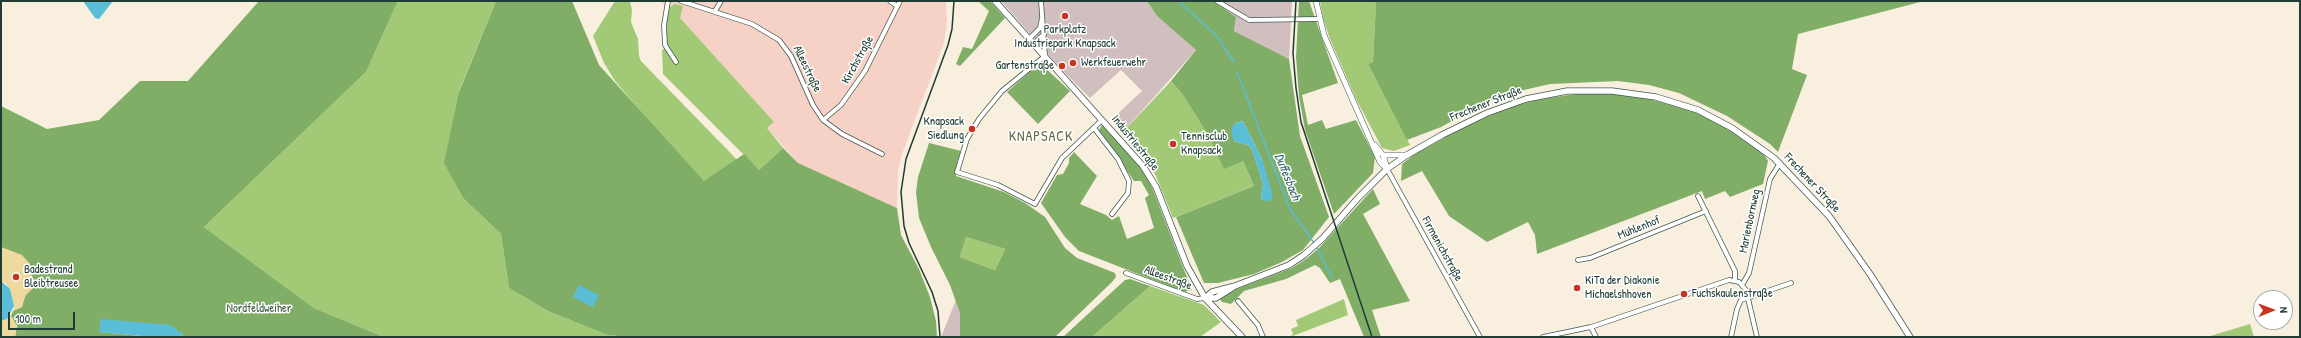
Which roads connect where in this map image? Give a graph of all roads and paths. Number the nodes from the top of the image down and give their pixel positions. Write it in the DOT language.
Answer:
graph roads {
  1 [pos="668,1"];
  2 [pos="682,1"];
  3 [pos="721,1"];
  4 [pos="890,1"];
  5 [pos="900,1"];
  6 [pos="995,1"];
  7 [pos="1041,1"];
  8 [pos="1217,1"];
  9 [pos="1316,1"];
  10 [pos="897,6"];
  11 [pos="715,11"];
  12 [pos="1042,17"];
  13 [pos="1319,19"];
  14 [pos="1044,34"];
  15 [pos="1029,39"];
  16 [pos="1034,44"];
  17 [pos="1045,56"];
  18 [pos="676,62"];
  19 [pos="823,120"];
  20 [pos="1102,120"];
  21 [pos="1094,128"];
  22 [pos="1371,140"];
  23 [pos="882,154"];
  24 [pos="1383,155"];
  25 [pos="1407,155"];
  26 [pos="1780,163"];
  27 [pos="1387,169"];
  28 [pos="1698,196"];
  29 [pos="1706,211"];
  30 [pos="1112,214"];
  31 [pos="1578,260"];
  32 [pos="1126,273"];
  33 [pos="1735,281"];
  34 [pos="1792,283"];
  35 [pos="1742,285"];
  36 [pos="1749,297"];
  37 [pos="1205,298"];
  38 [pos="1238,301"];
  39 [pos="1591,327"];
  40 [pos="1242,337"];
  41 [pos="1263,337"];
  42 [pos="1480,337"];
  43 [pos="1543,337"];
  44 [pos="1596,337"];
  45 [pos="1731,337"];
  46 [pos="1757,337"];
  47 [pos="1910,337"];
  1 -- 18 [label="street"];
  2 -- 11 [label="street, Alleestraße"];
  3 -- 11 [label="street"];
  4 -- 10 [label="street"];
  5 -- 10 [label="street, Kirchstraße"];
  6 -- 15 [label="main road, Industriestraße"];
  7 -- 12 [label="street"];
  8 -- 13 [label="street"];
  9 -- 13 [label="street, Firmenichstraße"];
  10 -- 19 [label="street, Kirchstraße"];
  11 -- 19 [label="street, Alleestraße"];
  12 -- 14 [label="street"];
  12 -- 15 [label="street"];
  13 -- 22 [label="street, Firmenichstraße"];
  14 -- 16 [label="street"];
  14 -- 17 [label="street"];
  15 -- 16 [label="main road, Industriestraße"];
  16 -- 17 [label="main road, Industriestraße"];
  17 -- 20 [label="main road, Industriestraße"];
  17 -- 21 [label="street"];
  19 -- 23 [label="street, Alleestraße"];
  20 -- 21 [label="street"];
  20 -- 37 [label="main road, Industriestraße"];
  21 -- 30 [label="street"];
  22 -- 24 [label="street, Firmenichstraße"];
  22 -- 27 [label="street, Firmenichstraße"];
  24 -- 25 [label="street"];
  24 -- 27 [label="street, Firmenichstraße"];
  25 -- 26 [label="main road, Frechener Straße"];
  25 -- 27 [label="main road, Frechener Straße"];
  26 -- 35 [label="street, Marienbornweg"];
  26 -- 47 [label="main road, Frechener Straße"];
  27 -- 37 [label="main road, Frechener Straße"];
  27 -- 42 [label="street, Firmenichstraße"];
  28 -- 29 [label="street"];
  29 -- 31 [label="street, Mühlenhof"];
  29 -- 33 [label="street"];
  32 -- 37 [label="street, Alleestraße"];
  33 -- 35 [label="street"];
  33 -- 39 [label="street"];
  34 -- 36 [label="street"];
  35 -- 36 [label="street"];
  36 -- 45 [label="street"];
  36 -- 46 [label="street"];
  37 -- 40 [label="main road, Industriestraße"];
  38 -- 41 [label="street"];
  39 -- 43 [label="street"];
  39 -- 44 [label="street"];
}
